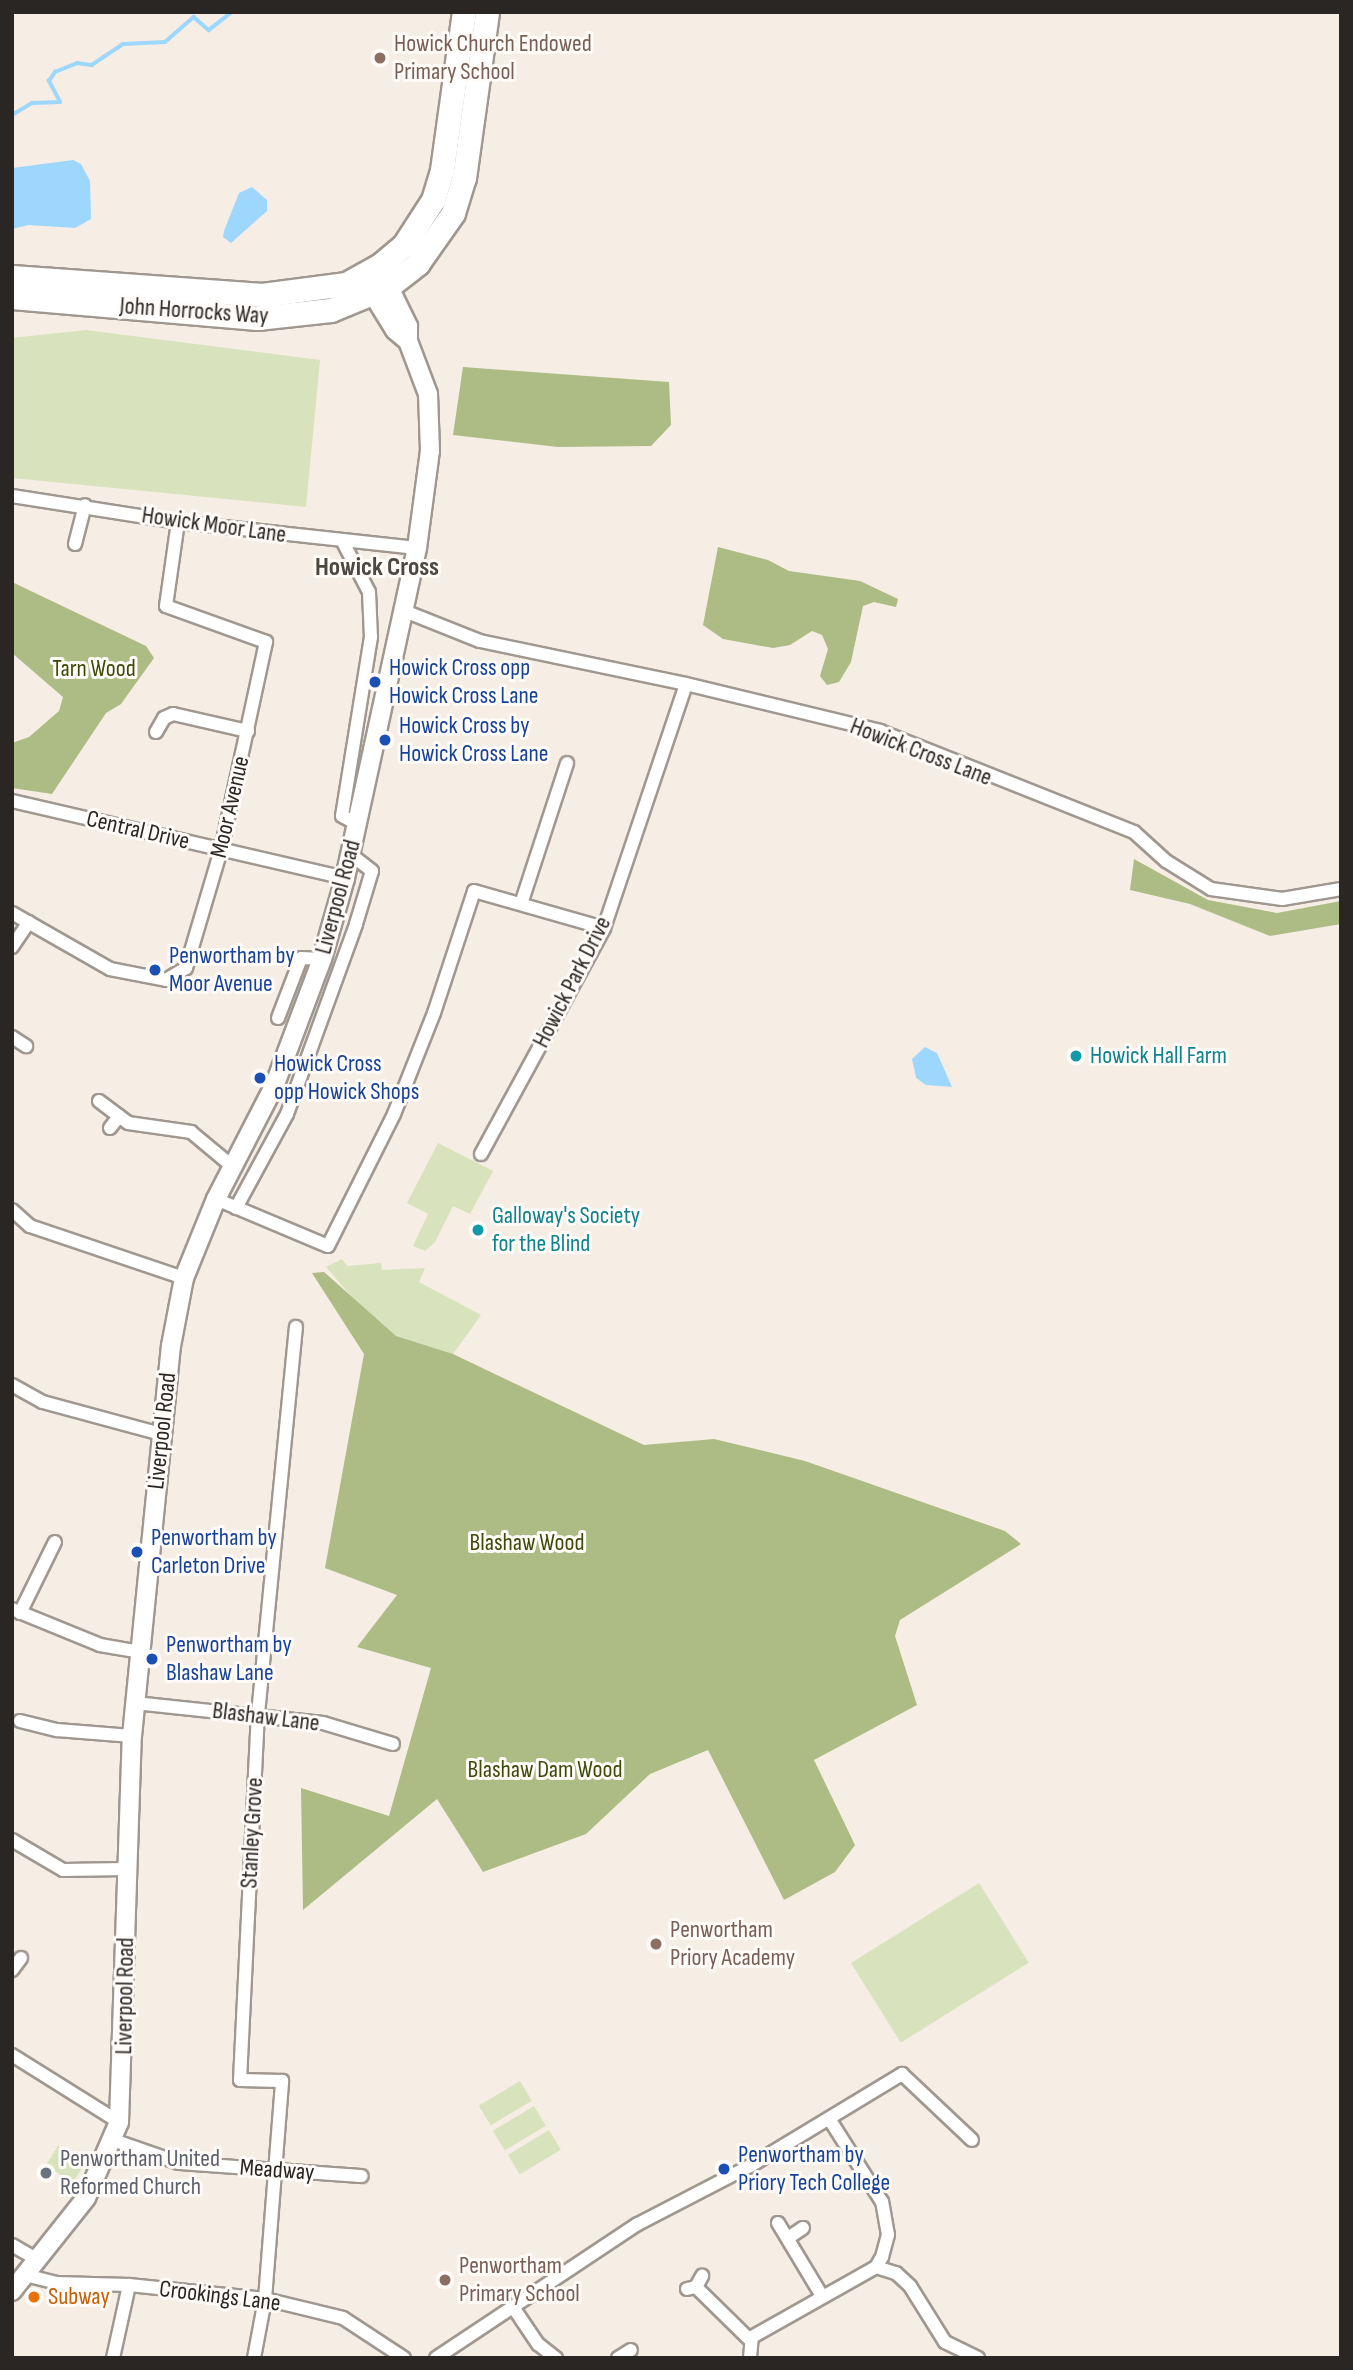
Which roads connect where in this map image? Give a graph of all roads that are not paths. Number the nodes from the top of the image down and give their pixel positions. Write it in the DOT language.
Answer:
graph roads {
  1 [pos="464,12"];
  2 [pos="487,12"];
  3 [pos="12,277"];
  4 [pos="376,281"];
  5 [pos="12,297"];
  6 [pos="12,496"];
  7 [pos="85,505"];
  8 [pos="177,522"];
  9 [pos="343,542"];
  10 [pos="75,544"];
  11 [pos="417,548"];
  12 [pos="402,610"];
  13 [pos="686,684"];
  14 [pos="248,731"];
  15 [pos="156,732"];
  16 [pos="567,763"];
  17 [pos="12,801"];
  18 [pos="356,824"];
  19 [pos="221,850"];
  20 [pos="350,854"];
  21 [pos="345,878"];
  22 [pos="1341,889"];
  23 [pos="522,901"];
  24 [pos="12,913"];
  25 [pos="29,922"];
  26 [pos="604,928"];
  27 [pos="12,947"];
  28 [pos="322,959"];
  29 [pos="278,1018"];
  30 [pos="12,1037"];
  31 [pos="26,1046"];
  32 [pos="99,1101"];
  33 [pos="119,1116"];
  34 [pos="110,1128"];
  35 [pos="481,1154"];
  36 [pos="233,1167"];
  37 [pos="216,1199"];
  38 [pos="236,1208"];
  39 [pos="12,1210"];
  40 [pos="184,1278"];
  41 [pos="296,1328"];
  42 [pos="12,1385"];
  43 [pos="161,1434"];
  44 [pos="55,1542"];
  45 [pos="16,1611"];
  46 [pos="141,1652"];
  47 [pos="135,1703"];
  48 [pos="258,1714"];
  49 [pos="20,1721"];
  50 [pos="132,1736"];
  51 [pos="393,1744"];
  52 [pos="12,1840"];
  53 [pos="126,1869"];
  54 [pos="21,1958"];
  55 [pos="12,1970"];
  56 [pos="12,2055"];
  57 [pos="830,2120"];
  58 [pos="119,2122"];
  59 [pos="967,2137"];
  60 [pos="113,2140"];
  61 [pos="276,2169"];
  62 [pos="362,2176"];
  63 [pos="778,2223"];
  64 [pos="803,2228"];
  65 [pos="788,2238"];
  66 [pos="12,2245"];
  67 [pos="38,2260"];
  68 [pos="876,2267"];
  69 [pos="24,2275"];
  70 [pos="695,2284"];
  71 [pos="129,2285"];
  72 [pos="12,2291"];
  73 [pos="822,2296"];
  74 [pos="265,2299"];
  75 [pos="513,2307"];
  76 [pos="750,2340"];
  77 [pos="631,2350"];
  78 [pos="113,2358"];
  79 [pos="254,2358"];
  80 [pos="404,2358"];
  81 [pos="436,2358"];
  82 [pos="556,2358"];
  83 [pos="618,2358"];
  84 [pos="750,2358"];
  85 [pos="978,2358"];
  1 -- 4 [label="highway"];
  2 -- 4 [label="highway"];
  3 -- 4 [label="highway, John Horrocks Way"];
  4 -- 5 [label="highway, John Horrocks Way"];
  4 -- 11 [label="street, Liverpool Road"];
  6 -- 7 [label="street, Howick Moor Lane"];
  7 -- 8 [label="street, Howick Moor Lane"];
  7 -- 10 [label="street"];
  8 -- 9 [label="street, Howick Moor Lane"];
  8 -- 14 [label="street, Moor Avenue"];
  9 -- 11 [label="street, Howick Moor Lane"];
  9 -- 18 [label="street, Liverpool Road"];
  11 -- 12 [label="street, Liverpool Road"];
  12 -- 13 [label="street, Howick Cross Lane"];
  12 -- 18 [label="street, Liverpool Road"];
  13 -- 22 [label="street, Howick Cross Lane"];
  13 -- 26 [label="street, Howick Park Drive"];
  14 -- 15 [label="street"];
  14 -- 19 [label="street, Moor Avenue"];
  16 -- 23 [label="street"];
  17 -- 19 [label="street, Central Drive"];
  18 -- 20 [label="street, Liverpool Road"];
  19 -- 21 [label="street, Central Drive"];
  19 -- 25 [label="street, Moor Avenue"];
  20 -- 21 [label="street, Liverpool Road"];
  20 -- 38 [label="street"];
  21 -- 28 [label="street, Liverpool Road"];
  23 -- 26 [label="street"];
  23 -- 38 [label="street"];
  24 -- 25 [label="street, Moor Avenue"];
  25 -- 27 [label="street"];
  26 -- 35 [label="street, Howick Park Drive"];
  28 -- 29 [label="street"];
  28 -- 36 [label="street, Liverpool Road"];
  30 -- 31 [label="street"];
  32 -- 33 [label="street"];
  33 -- 34 [label="street"];
  33 -- 36 [label="street"];
  36 -- 37 [label="street, Liverpool Road"];
  37 -- 38 [label="street"];
  37 -- 40 [label="street, Liverpool Road"];
  39 -- 40 [label="street"];
  40 -- 43 [label="street, Liverpool Road"];
  41 -- 48 [label="street, Stanley Grove"];
  42 -- 43 [label="street"];
  43 -- 46 [label="street, Liverpool Road"];
  44 -- 45 [label="street"];
  45 -- 46 [label="street"];
  46 -- 47 [label="street, Liverpool Road"];
  47 -- 48 [label="street, Blashaw Lane"];
  47 -- 50 [label="street, Liverpool Road"];
  48 -- 51 [label="street, Blashaw Lane"];
  48 -- 61 [label="street, Stanley Grove"];
  49 -- 50 [label="street"];
  50 -- 53 [label="street, Liverpool Road"];
  52 -- 53 [label="street"];
  53 -- 58 [label="street, Liverpool Road"];
  54 -- 55 [label="street"];
  56 -- 58 [label="street"];
  57 -- 59 [label="street"];
  57 -- 68 [label="street"];
  57 -- 75 [label="street"];
  58 -- 60 [label="street, Liverpool Road"];
  60 -- 61 [label="street, Meadway"];
  60 -- 67 [label="street, Liverpool Road"];
  61 -- 62 [label="street, Meadway"];
  61 -- 74 [label="street, Stanley Grove"];
  63 -- 65 [label="street"];
  64 -- 65 [label="street"];
  65 -- 73 [label="street"];
  66 -- 67 [label="street"];
  67 -- 69 [label="street, Liverpool Road"];
  68 -- 73 [label="street"];
  68 -- 85 [label="street"];
  69 -- 71 [label="street, Crookings Lane"];
  69 -- 72 [label="street, Liverpool Road"];
  70 -- 76 [label="street"];
  71 -- 74 [label="street, Crookings Lane"];
  71 -- 78 [label="street"];
  73 -- 76 [label="street"];
  74 -- 79 [label="street, Stanley Grove"];
  74 -- 80 [label="street, Crookings Lane"];
  75 -- 81 [label="street"];
  75 -- 82 [label="street"];
  76 -- 84 [label="street"];
  77 -- 83 [label="street"];
}
